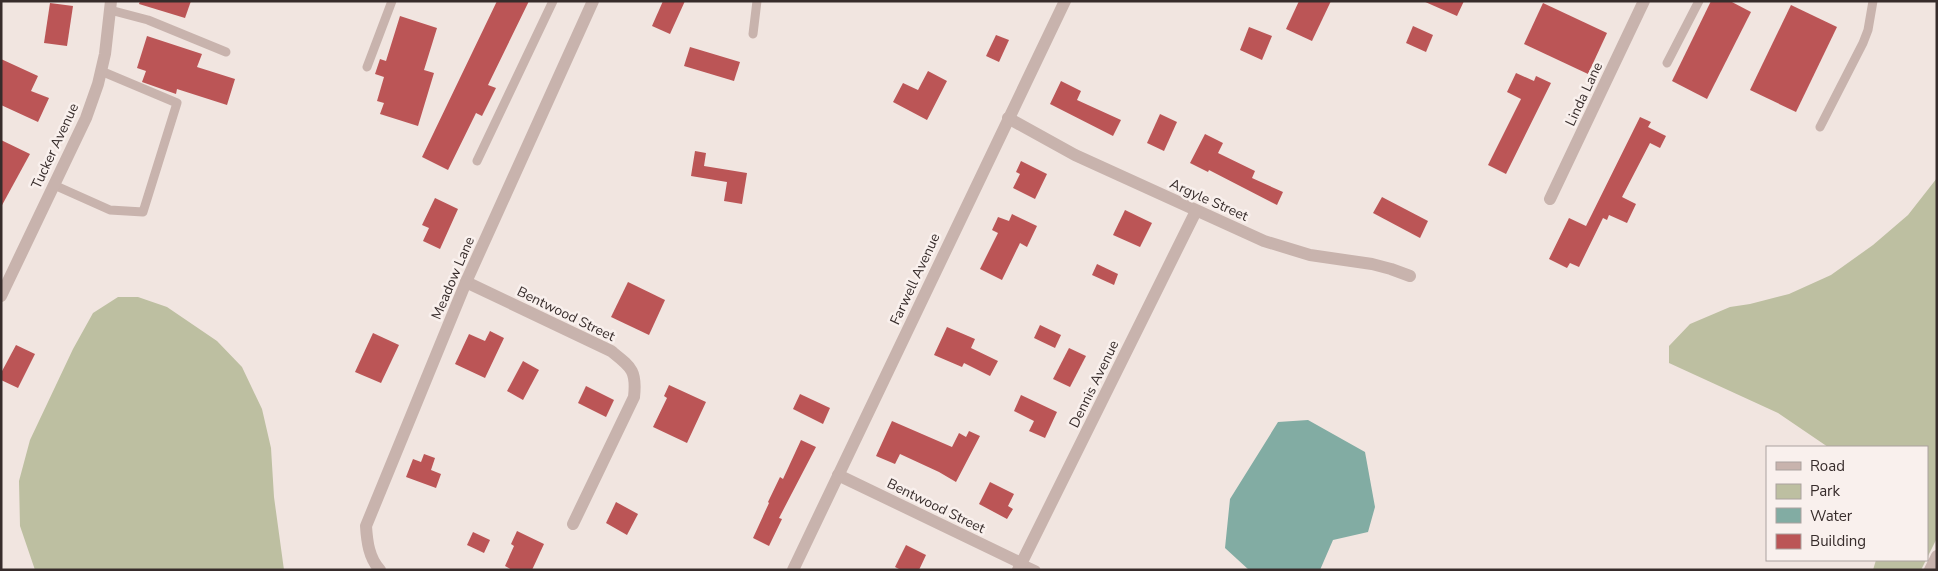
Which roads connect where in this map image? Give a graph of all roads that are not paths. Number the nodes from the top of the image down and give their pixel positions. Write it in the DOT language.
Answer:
graph roads {
  1 [pos="392,1"];
  2 [pos="553,1"];
  3 [pos="593,1"];
  4 [pos="757,1"];
  5 [pos="1065,1"];
  6 [pos="1644,1"];
  7 [pos="1699,1"];
  8 [pos="1873,1"];
  9 [pos="110,6"];
  10 [pos="753,34"];
  11 [pos="226,52"];
  12 [pos="1667,63"];
  13 [pos="367,67"];
  14 [pos="101,71"];
  15 [pos="1008,118"];
  16 [pos="1820,127"];
  17 [pos="477,162"];
  18 [pos="54,184"];
  19 [pos="1550,199"];
  20 [pos="1196,211"];
  21 [pos="1410,276"];
  22 [pos="466,282"];
  23 [pos="1,296"];
  24 [pos="838,476"];
  25 [pos="573,524"];
  26 [pos="1937,556"];
  27 [pos="1020,566"];
  28 [pos="380,570"];
  29 [pos="793,570"];
  30 [pos="1036,570"];
  31 [pos="1930,570"];
  1 -- 13 [label="lane"];
  2 -- 17 [label="lane"];
  3 -- 22 [label="street, Meadow Lane"];
  4 -- 10 [label="lane"];
  5 -- 15 [label="street, Farwell Avenue"];
  6 -- 19 [label="street, Linda Lane"];
  7 -- 12 [label="lane"];
  8 -- 16 [label="lane"];
  9 -- 11 [label="lane"];
  9 -- 14 [label="street, Tucker Avenue"];
  14 -- 18 [label="street, Tucker Avenue"];
  14 -- 18 [label="lane"];
  15 -- 20 [label="street, Argyle Street"];
  15 -- 24 [label="street, Farwell Avenue"];
  18 -- 23 [label="street, Tucker Avenue"];
  20 -- 21 [label="street, Argyle Street"];
  20 -- 27 [label="street, Dennis Avenue"];
  22 -- 25 [label="street, Bentwood Street"];
  22 -- 28 [label="street, Meadow Lane"];
  24 -- 27 [label="street, Bentwood Street"];
  24 -- 29 [label="street, Farwell Avenue"];
  26 -- 31 [label="street"];
  27 -- 30 [label="lane"];
}
